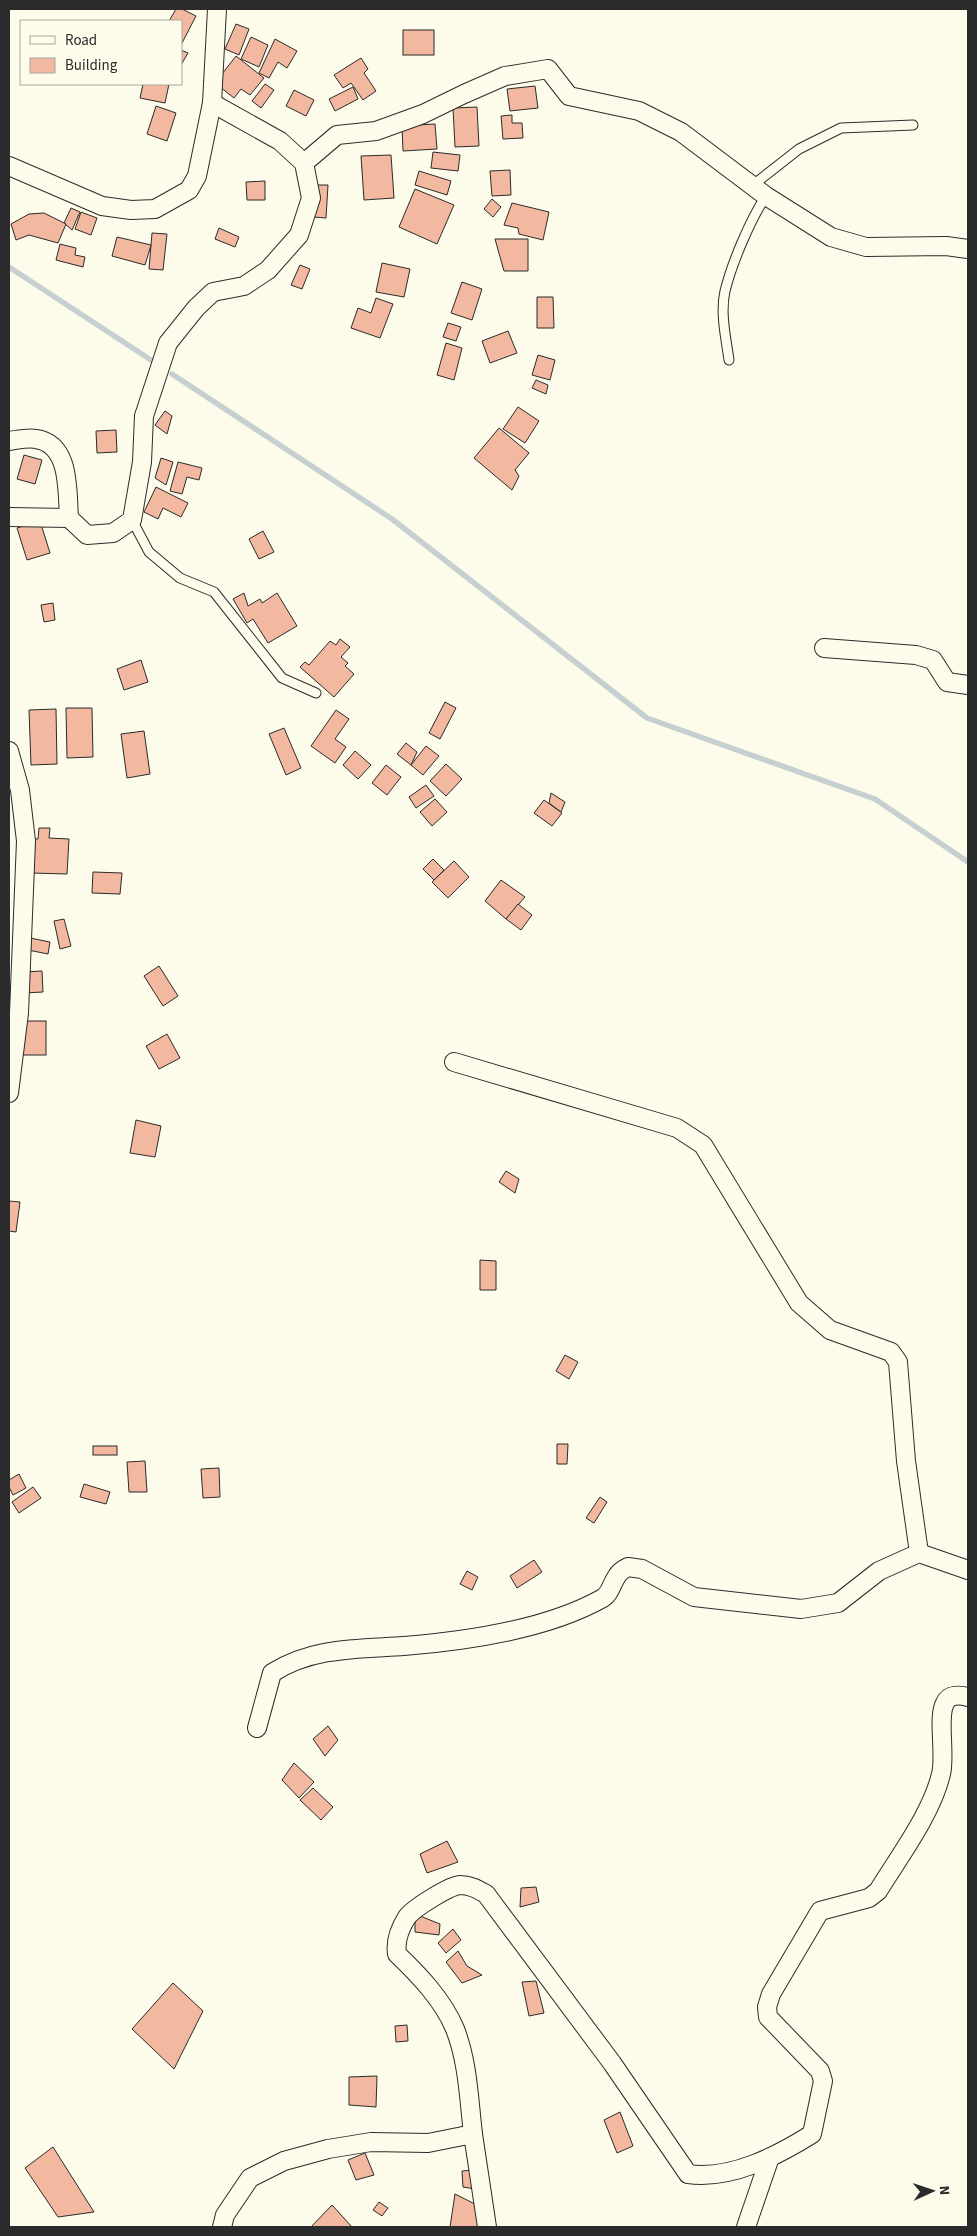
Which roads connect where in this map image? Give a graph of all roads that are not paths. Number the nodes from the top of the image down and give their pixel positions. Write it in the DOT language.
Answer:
graph roads {
  1 [pos="217,9"];
  2 [pos="212,103"];
  3 [pos="912,125"];
  4 [pos="304,163"];
  5 [pos="9,166"];
  6 [pos="760,191"];
  7 [pos="968,249"];
  8 [pos="729,360"];
  9 [pos="9,441"];
  10 [pos="9,517"];
  11 [pos="69,518"];
  12 [pos="132,520"];
  13 [pos="824,648"];
  14 [pos="968,685"];
  15 [pos="316,693"];
  16 [pos="9,750"];
  17 [pos="454,1062"];
  18 [pos="9,1092"];
  19 [pos="919,1553"];
  20 [pos="968,1570"];
  21 [pos="968,1697"];
  22 [pos="257,1728"];
  23 [pos="473,2134"];
  24 [pos="769,2160"];
  25 [pos="222,2227"];
  26 [pos="488,2227"];
  27 [pos="746,2227"];
  1 -- 2 [label="street"];
  2 -- 4 [label="street"];
  2 -- 5 [label="street"];
  3 -- 6 [label="lane"];
  4 -- 6 [label="street"];
  4 -- 12 [label="street"];
  6 -- 7 [label="street"];
  6 -- 8 [label="lane"];
  9 -- 11 [label="street"];
  10 -- 11 [label="street"];
  11 -- 12 [label="street"];
  12 -- 15 [label="lane"];
  13 -- 14 [label="street"];
  16 -- 18 [label="street"];
  17 -- 19 [label="street"];
  19 -- 20 [label="street"];
  19 -- 22 [label="street"];
  21 -- 24 [label="street"];
  23 -- 24 [label="street"];
  23 -- 25 [label="street"];
  23 -- 26 [label="street"];
  24 -- 27 [label="street"];
}
